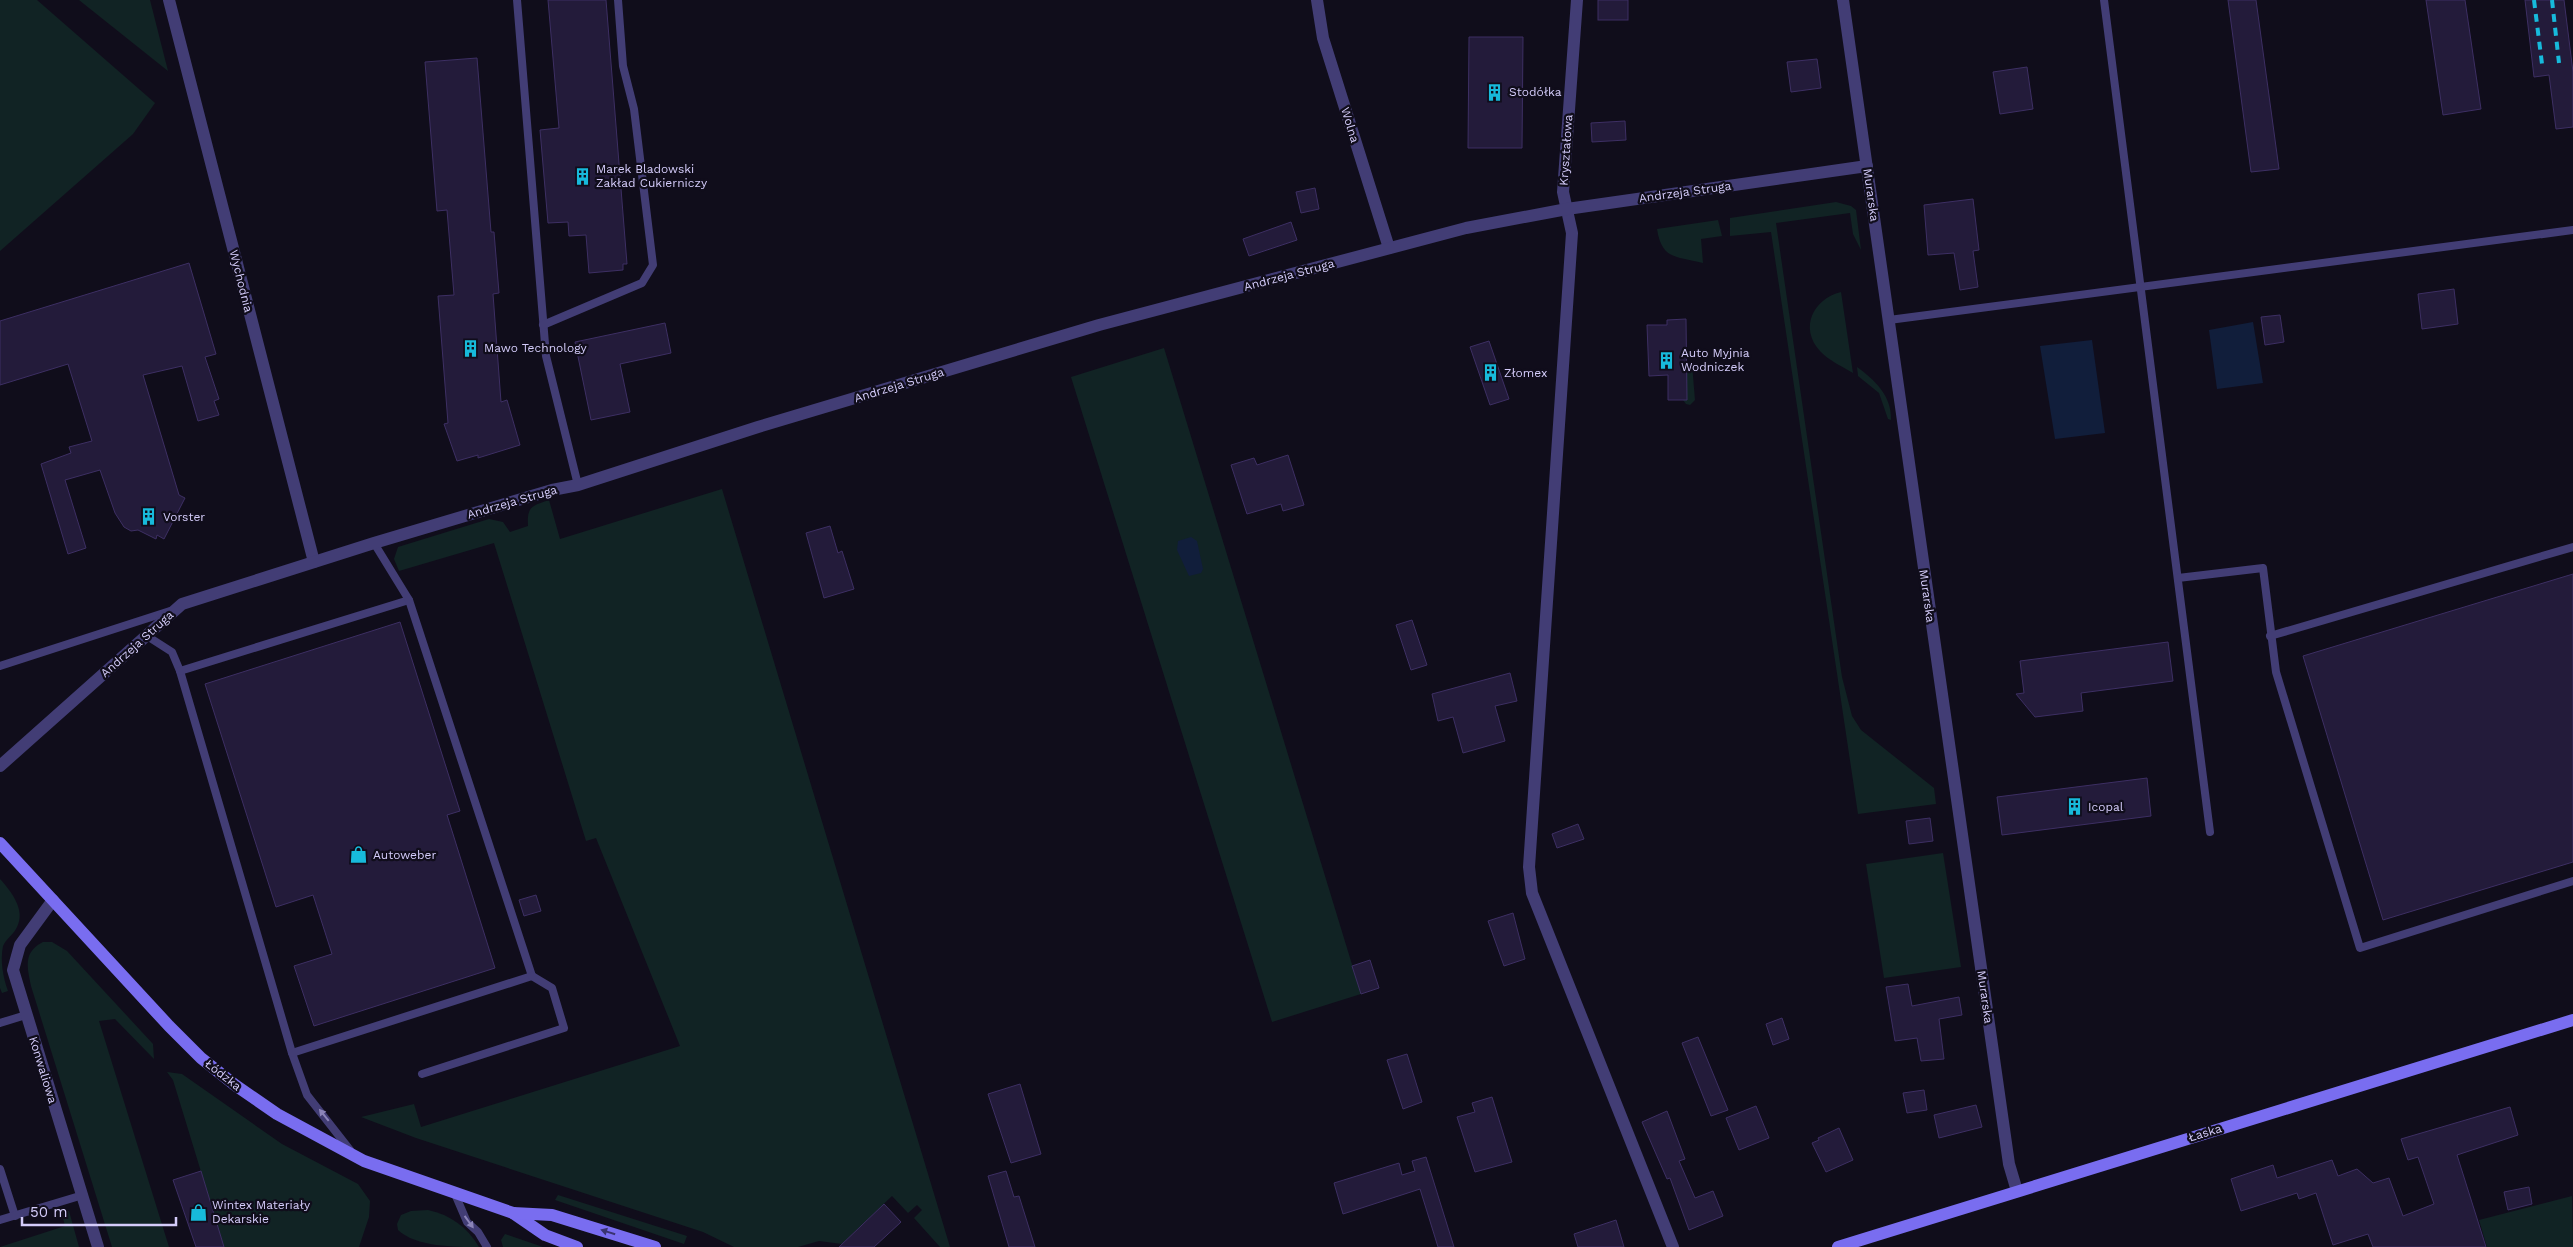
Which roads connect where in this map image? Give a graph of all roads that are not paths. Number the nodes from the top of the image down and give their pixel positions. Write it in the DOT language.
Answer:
graph roads {
  1 [pos="169,0"];
  2 [pos="517,0"];
  3 [pos="618,0"];
  4 [pos="1317,0"];
  5 [pos="1577,0"];
  6 [pos="1843,0"];
  7 [pos="2104,0"];
  8 [pos="1867,166"];
  9 [pos="1567,209"];
  10 [pos="2573,230"];
  11 [pos="1389,248"];
  12 [pos="2140,287"];
  13 [pos="1889,320"];
  14 [pos="543,324"];
  15 [pos="578,485"];
  16 [pos="374,543"];
  17 [pos="2573,547"];
  18 [pos="314,562"];
  19 [pos="2178,578"];
  20 [pos="409,600"];
  21 [pos="172,611"];
  22 [pos="147,636"];
  23 [pos="2270,636"];
  24 [pos="0,666"];
  25 [pos="180,670"];
  26 [pos="0,766"];
  27 [pos="2210,832"];
  28 [pos="0,843"];
  29 [pos="2573,881"];
  30 [pos="53,900"];
  31 [pos="532,976"];
  32 [pos="26,1015"];
  33 [pos="2573,1020"];
  34 [pos="0,1023"];
  35 [pos="292,1053"];
  36 [pos="422,1074"];
  37 [pos="353,1155"];
  38 [pos="0,1169"];
  39 [pos="2017,1191"];
  40 [pos="455,1194"];
  41 [pos="83,1195"];
  42 [pos="512,1213"];
  43 [pos="15,1216"];
  44 [pos="0,1220"];
  45 [pos="98,1247"];
  46 [pos="488,1247"];
  47 [pos="577,1247"];
  48 [pos="654,1247"];
  49 [pos="1673,1247"];
  50 [pos="1838,1247"];
  1 -- 18 [label="street, Wychodnia"];
  2 -- 14 [label="lane"];
  3 -- 14 [label="lane"];
  4 -- 11 [label="street, Wolna"];
  5 -- 9 [label="street, Kryształowa"];
  6 -- 8 [label="street, Murarska"];
  7 -- 12 [label="lane"];
  8 -- 9 [label="street, Andrzeja Struga"];
  8 -- 13 [label="street, Murarska"];
  9 -- 11 [label="street, Andrzeja Struga"];
  9 -- 49 [label="street, Kryształowa"];
  10 -- 12 [label="lane"];
  11 -- 15 [label="street, Andrzeja Struga"];
  12 -- 13 [label="lane"];
  12 -- 19 [label="lane"];
  13 -- 39 [label="street, Murarska"];
  14 -- 15 [label="lane"];
  15 -- 16 [label="street, Andrzeja Struga"];
  16 -- 18 [label="street, Andrzeja Struga"];
  16 -- 20 [label="lane"];
  17 -- 23 [label="lane"];
  18 -- 21 [label="street, Andrzeja Struga"];
  19 -- 23 [label="lane"];
  19 -- 27 [label="lane"];
  20 -- 25 [label="lane"];
  20 -- 31 [label="lane"];
  21 -- 22 [label="street, Andrzeja Struga"];
  21 -- 24 [label="lane"];
  22 -- 25 [label="lane"];
  22 -- 26 [label="street, Andrzeja Struga"];
  23 -- 29 [label="lane"];
  25 -- 35 [label="lane"];
  28 -- 30 [label="main road, Łódzka"];
  30 -- 32 [label="street, Konwaliowa"];
  30 -- 37 [label="main road, Łódzka"];
  31 -- 35 [label="lane"];
  31 -- 36 [label="lane"];
  32 -- 34 [label="lane"];
  32 -- 41 [label="street, Konwaliowa"];
  33 -- 39 [label="main road, Łaska"];
  37 -- 35 [label="lane, one-way"];
  37 -- 40 [label="main road, Łódzka"];
  38 -- 43 [label="lane"];
  39 -- 50 [label="main road, Łaska"];
  40 -- 42 [label="main road, Łódzka"];
  40 -- 46 [label="lane, one-way"];
  41 -- 43 [label="lane"];
  41 -- 45 [label="street, Konwaliowa"];
  42 -- 47 [label="main road, Łódzka"];
  48 -- 42 [label="main road, Łódzka, one-way"];
  43 -- 44 [label="lane"];
}
